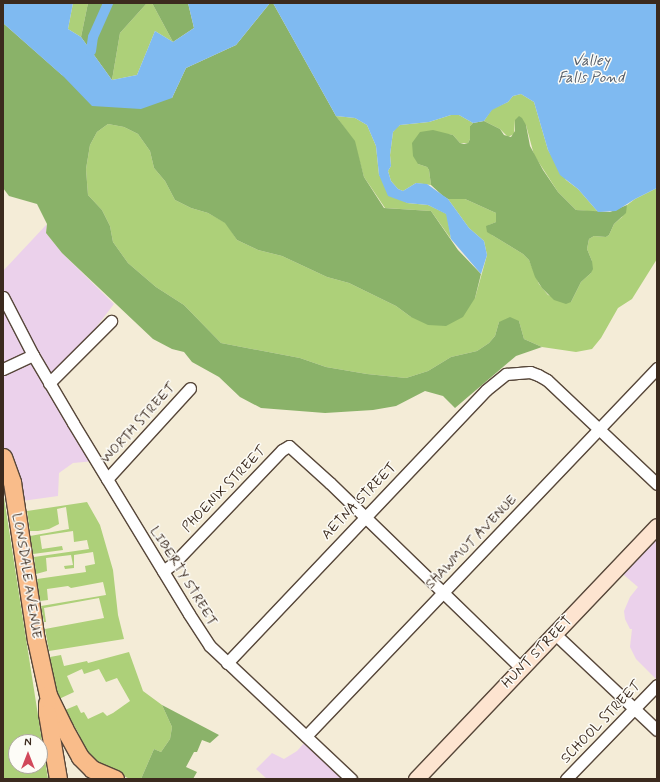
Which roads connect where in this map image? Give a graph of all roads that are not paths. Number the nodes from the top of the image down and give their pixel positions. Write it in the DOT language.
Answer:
graph roads {
  1 [pos="3,297"];
  2 [pos="111,321"];
  3 [pos="33,355"];
  4 [pos="657,368"];
  5 [pos="3,369"];
  6 [pos="49,383"];
  7 [pos="190,388"];
  8 [pos="599,429"];
  9 [pos="3,457"];
  10 [pos="107,479"];
  11 [pos="657,484"];
  12 [pos="364,517"];
  13 [pos="657,526"];
  14 [pos="163,571"];
  15 [pos="443,593"];
  16 [pos="554,633"];
  17 [pos="227,663"];
  18 [pos="521,668"];
  19 [pos="657,685"];
  20 [pos="48,695"];
  21 [pos="635,708"];
  22 [pos="657,730"];
  23 [pos="306,736"];
  24 [pos="73,746"];
  25 [pos="58,779"];
  26 [pos="63,779"];
  27 [pos="115,779"];
  28 [pos="351,779"];
  29 [pos="416,779"];
  30 [pos="566,779"];
  1 -- 3 [label="street, LIBERTY STREET"];
  2 -- 6 [label="street"];
  3 -- 5 [label="street"];
  3 -- 6 [label="street, LIBERTY STREET"];
  4 -- 8 [label="street, SHAWMUT AVENUE"];
  6 -- 10 [label="street, LIBERTY STREET"];
  7 -- 10 [label="street, WORTH STREET"];
  8 -- 11 [label="street"];
  8 -- 12 [label="street, AETNA STREET"];
  8 -- 15 [label="street, SHAWMUT AVENUE"];
  9 -- 20 [label="main road, LONSDALE AVENUE"];
  10 -- 14 [label="street, LIBERTY STREET"];
  12 -- 14 [label="street, PHOENIX STREET"];
  12 -- 15 [label="street"];
  12 -- 17 [label="street, AETNA STREET"];
  13 -- 16 [label="main road, HUNT STREET"];
  14 -- 17 [label="street, LIBERTY STREET"];
  15 -- 18 [label="street"];
  15 -- 23 [label="street, SHAWMUT AVENUE"];
  16 -- 18 [label="main road, HUNT STREET"];
  16 -- 21 [label="street"];
  17 -- 23 [label="street, LIBERTY STREET"];
  18 -- 29 [label="main road, HUNT STREET"];
  19 -- 21 [label="street, SCHOOL STREET"];
  20 -- 24 [label="main road, LONSDALE AVENUE"];
  20 -- 25 [label="main road, LONSDALE AVENUE"];
  21 -- 22 [label="street"];
  21 -- 30 [label="street, SCHOOL STREET"];
  23 -- 28 [label="street, LIBERTY STREET"];
  24 -- 26 [label="main road"];
  24 -- 27 [label="main road, LONSDALE AVENUE"];
}
